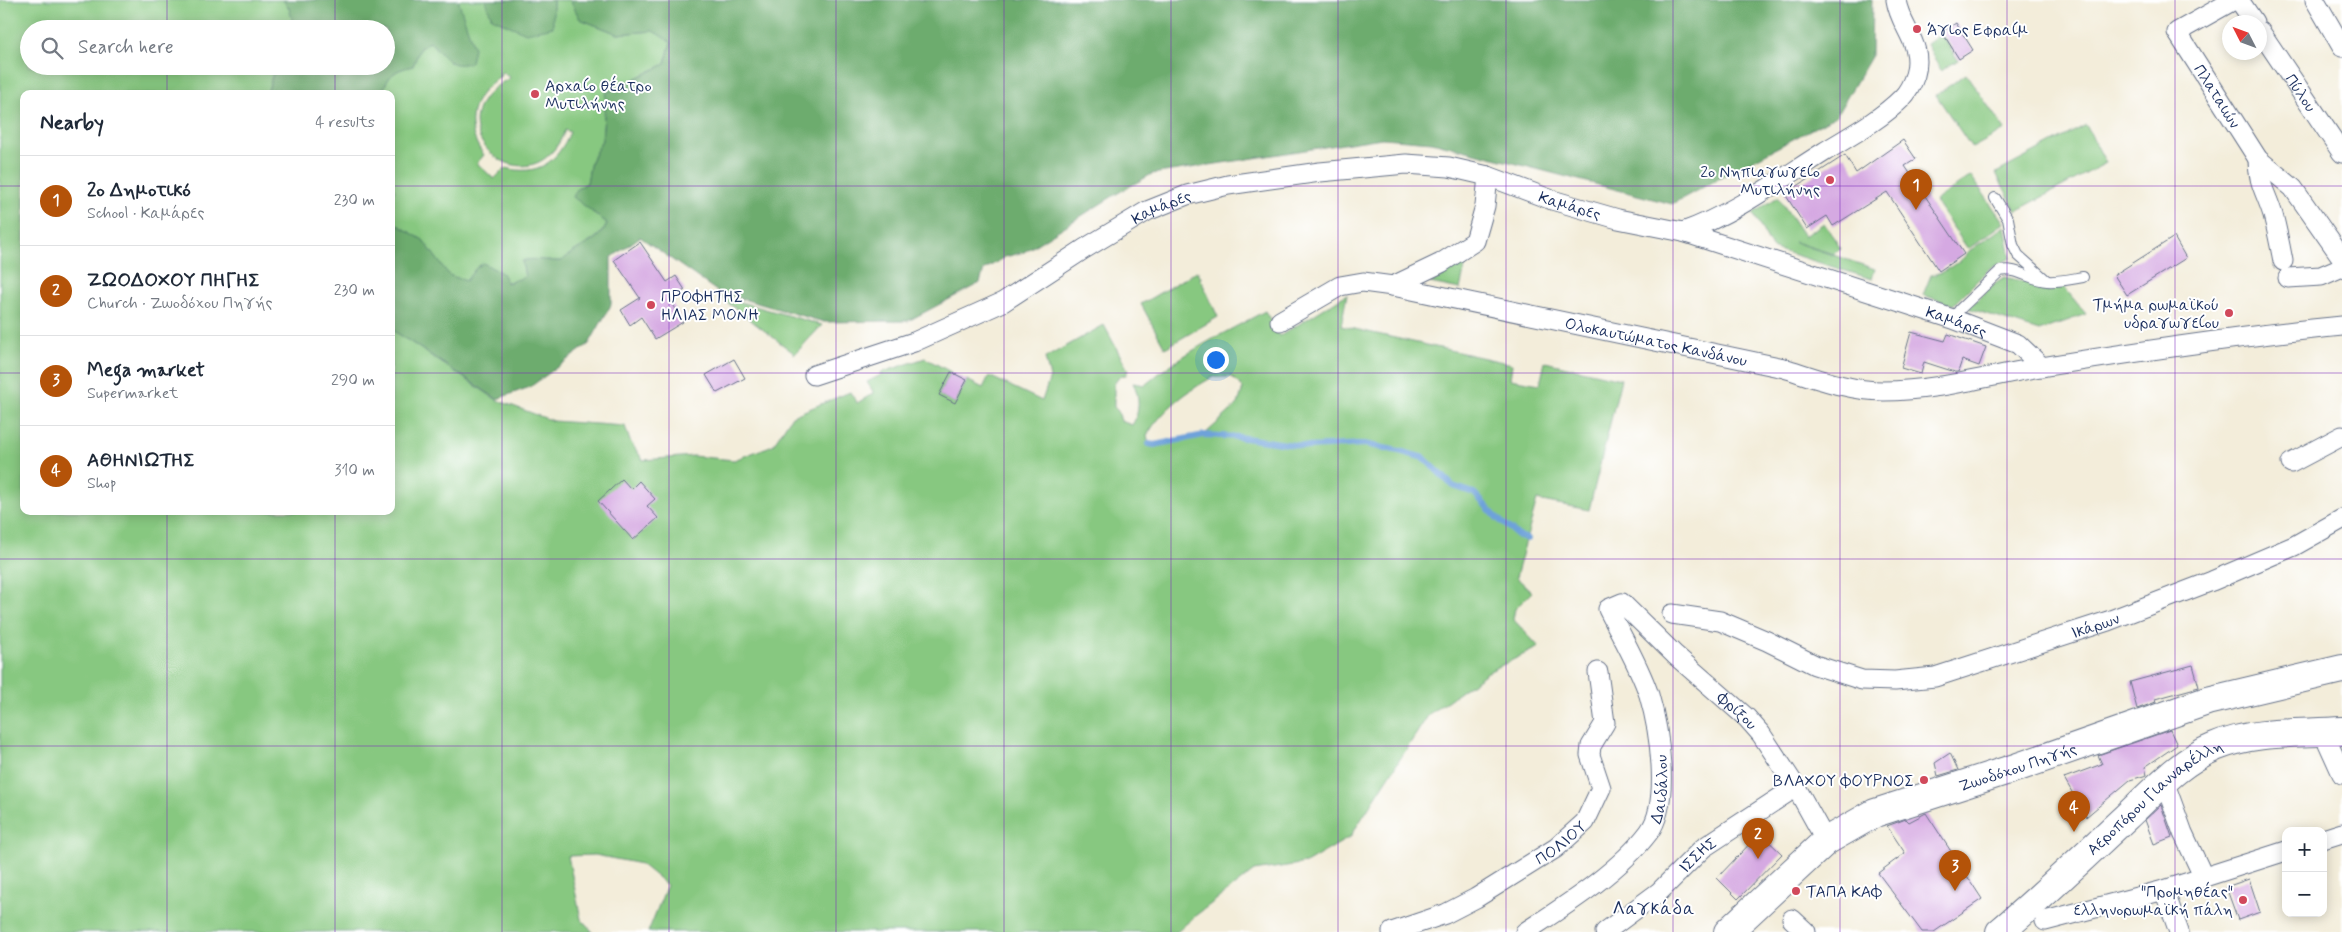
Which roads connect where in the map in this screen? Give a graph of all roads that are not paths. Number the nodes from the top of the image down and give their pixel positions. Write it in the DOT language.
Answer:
graph roads {
  1 [pos="1896,0"];
  2 [pos="2234,0"];
  3 [pos="2239,0"];
  4 [pos="2314,0"];
  5 [pos="2249,15"];
  6 [pos="2267,41"];
  7 [pos="2342,48"];
  8 [pos="2342,153"];
  9 [pos="2258,159"];
  10 [pos="1488,176"];
  11 [pos="1995,198"];
  12 [pos="1682,232"];
  13 [pos="2342,258"];
  14 [pos="2342,267"];
  15 [pos="2083,277"];
  16 [pos="2046,281"];
  17 [pos="1393,286"];
  18 [pos="1953,319"];
  19 [pos="1280,321"];
  20 [pos="2342,326"];
  21 [pos="2042,367"];
  22 [pos="814,374"];
  23 [pos="2342,436"];
  24 [pos="2292,463"];
  25 [pos="2342,519"];
  26 [pos="1622,603"];
  27 [pos="1672,614"];
  28 [pos="2342,669"];
  29 [pos="1598,672"];
  30 [pos="2332,732"];
  31 [pos="2342,774"];
  32 [pos="2164,781"];
  33 [pos="1796,787"];
  34 [pos="2342,833"];
  35 [pos="2327,838"];
  36 [pos="1826,841"];
  37 [pos="2282,852"];
  38 [pos="2204,878"];
  39 [pos="2164,890"];
  40 [pos="2043,919"];
  41 [pos="1392,932"];
  42 [pos="1525,932"];
  43 [pos="1605,932"];
  44 [pos="1728,932"];
  45 [pos="2000,932"];
  46 [pos="2179,932"];
  1 -- 12 [label="street"];
  2 -- 9 [label="street, Πλαταιών"];
  3 -- 5 [label="street"];
  4 -- 7 [label="street"];
  6 -- 8 [label="street, Πύλου"];
  9 -- 13 [label="street, Πλαταιών"];
  9 -- 14 [label="street, Πλαταιών"];
  10 -- 12 [label="street, Καμάρες"];
  10 -- 17 [label="street"];
  10 -- 22 [label="street, Καμάρες"];
  11 -- 16 [label="lane"];
  12 -- 18 [label="street, Καμάρες"];
  15 -- 16 [label="lane"];
  16 -- 18 [label="lane"];
  17 -- 19 [label="street, Ολοκαυτώματος Κανδάνου"];
  17 -- 21 [label="street, Ολοκαυτώματος Κανδάνου"];
  18 -- 21 [label="street, Καμάρες"];
  20 -- 21 [label="street"];
  23 -- 24 [label="street"];
  25 -- 27 [label="street, Ικάρων"];
  26 -- 33 [label="street, Φρίξου"];
  26 -- 42 [label="street, Δαιδάλου"];
  28 -- 36 [label="main road, Ζωοδόχου Πηγής"];
  29 -- 41 [label="street, ΠΟΛΙΟΥ"];
  30 -- 31 [label="street"];
  30 -- 32 [label="main road, Αεροπόρου Γιανναρέλλη"];
  32 -- 38 [label="street"];
  32 -- 40 [label="main road, Αεροπόρου Γιανναρέλλη"];
  33 -- 36 [label="street, Φρίξου"];
  33 -- 43 [label="street, ΙΣΣΗΣ"];
  34 -- 35 [label="street"];
  36 -- 44 [label="main road, Ζωοδόχου Πηγής"];
  37 -- 38 [label="street"];
  38 -- 39 [label="street"];
  39 -- 40 [label="street"];
  39 -- 46 [label="street"];
  40 -- 45 [label="main road, Αεροπόρου Γιανναρέλλη"];
}
